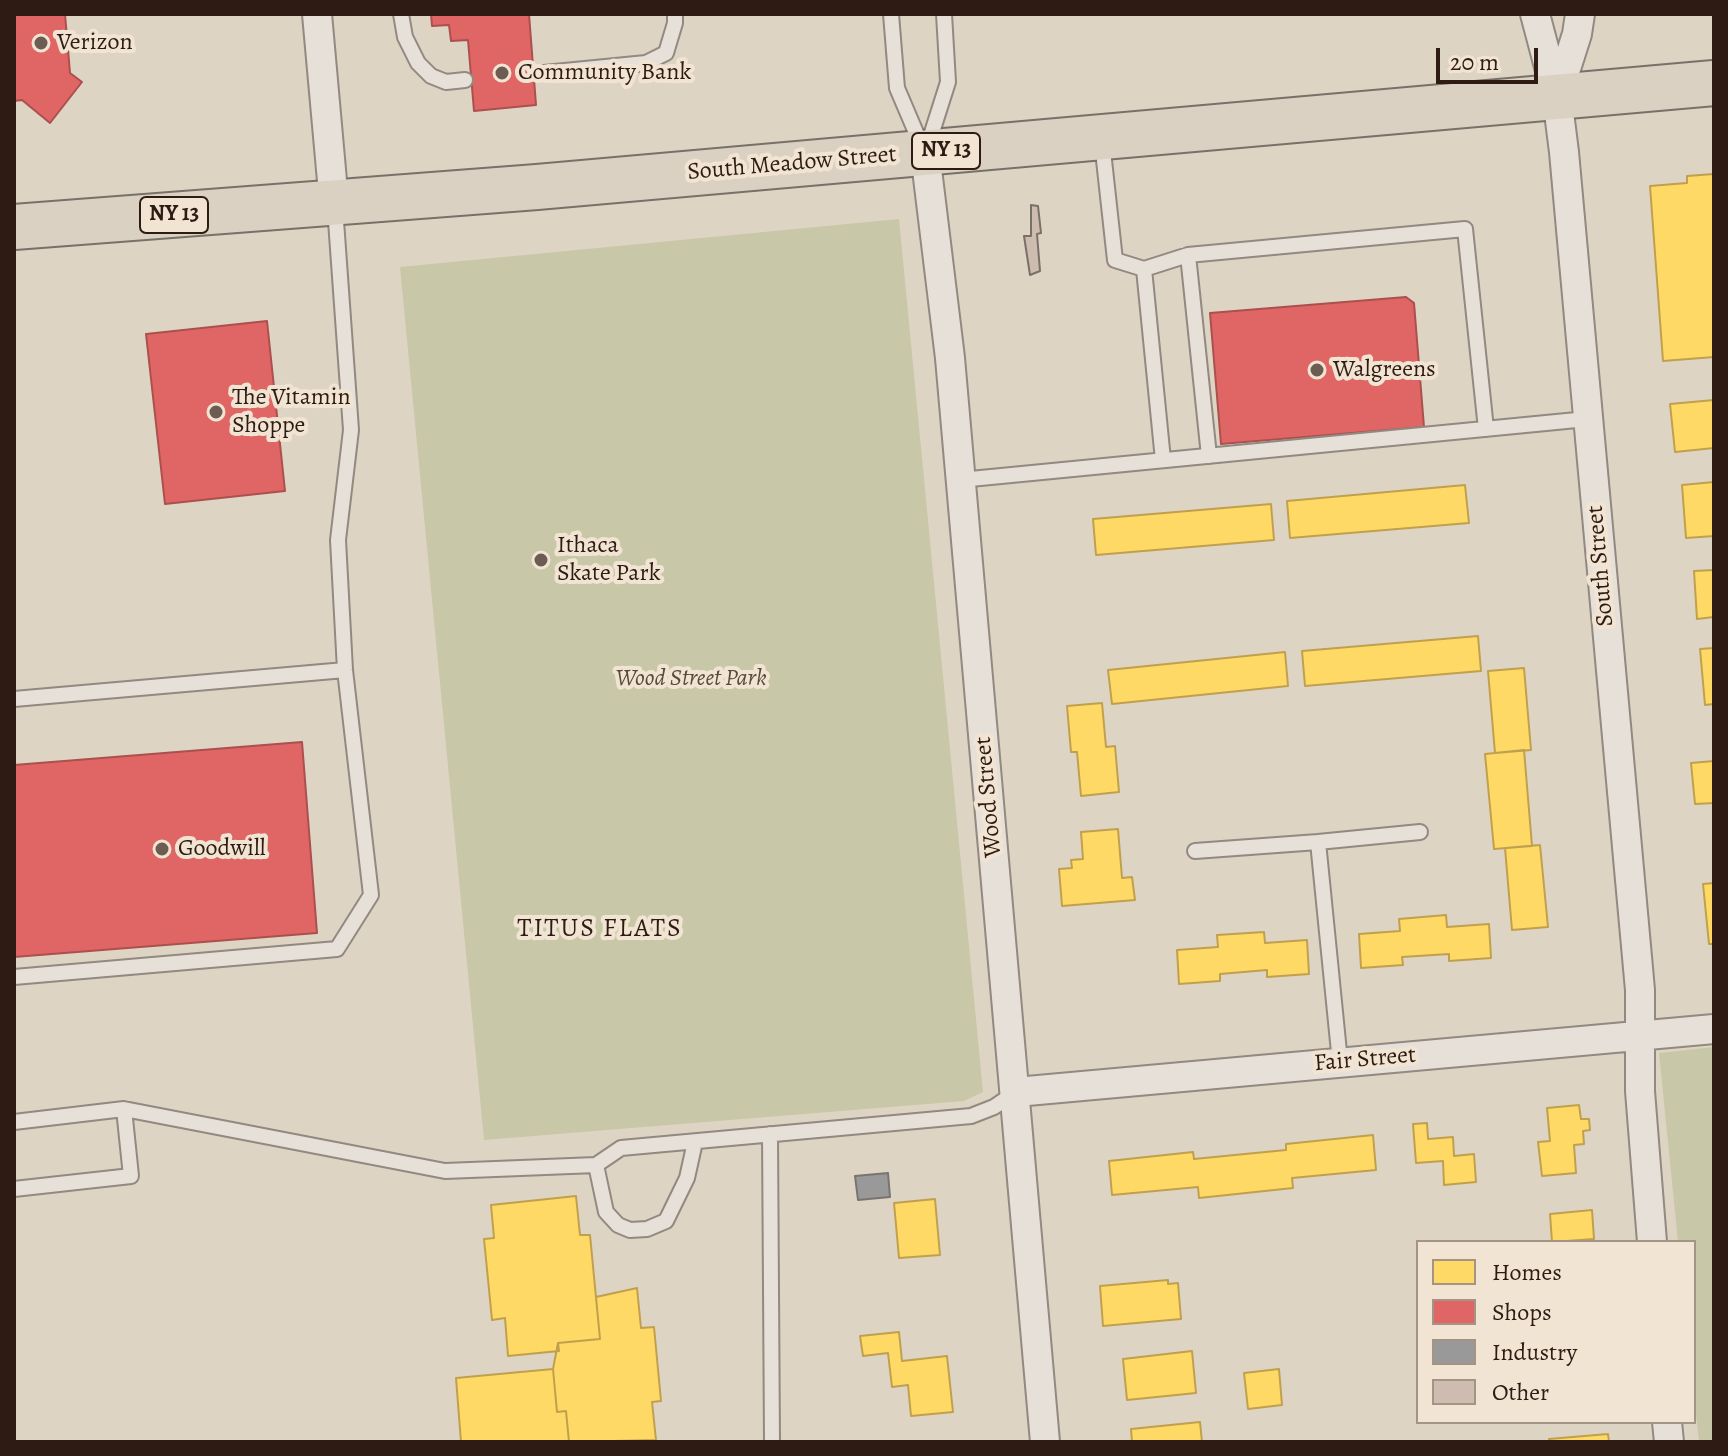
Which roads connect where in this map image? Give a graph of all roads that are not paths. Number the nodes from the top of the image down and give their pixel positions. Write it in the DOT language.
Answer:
graph roads {
  1 [pos="317,14"];
  2 [pos="401,14"];
  3 [pos="675,14"];
  4 [pos="891,14"];
  5 [pos="944,14"];
  6 [pos="1535,14"];
  7 [pos="1580,14"];
  8 [pos="544,73"];
  9 [pos="465,80"];
  10 [pos="1714,83"];
  11 [pos="1557,97"];
  12 [pos="1102,137"];
  13 [pos="925,153"];
  14 [pos="334,203"];
  15 [pos="14,227"];
  16 [pos="1188,255"];
  17 [pos="1144,269"];
  18 [pos="1587,419"];
  19 [pos="1486,429"];
  20 [pos="1209,456"];
  21 [pos="1163,460"];
  22 [pos="960,480"];
  23 [pos="345,670"];
  24 [pos="14,699"];
  25 [pos="1420,832"];
  26 [pos="1318,842"];
  27 [pos="1195,851"];
  28 [pos="14,977"];
  29 [pos="1714,1029"];
  30 [pos="1638,1035"];
  31 [pos="1340,1062"];
  32 [pos="1016,1092"];
  33 [pos="124,1109"];
  34 [pos="14,1122"];
  35 [pos="770,1134"];
  36 [pos="695,1142"];
  37 [pos="596,1165"];
  38 [pos="14,1189"];
  39 [pos="1652,1240"];
  40 [pos="772,1442"];
  41 [pos="1045,1442"];
  1 -- 14 [label="street"];
  2 -- 9 [label="lane"];
  3 -- 8 [label="lane"];
  4 -- 13 [label="lane"];
  5 -- 13 [label="lane"];
  6 -- 11 [label="street"];
  7 -- 11 [label="street"];
  10 -- 11 [label="highway, South Meadow Street / NY 13"];
  11 -- 12 [label="highway, South Meadow Street / NY 13"];
  11 -- 18 [label="street, South Street"];
  12 -- 13 [label="highway, South Meadow Street / NY 13"];
  12 -- 17 [label="lane"];
  13 -- 14 [label="highway, South Meadow Street / NY 13"];
  13 -- 22 [label="street, Wood Street"];
  14 -- 15 [label="highway, South Meadow Street / NY 13"];
  14 -- 23 [label="lane"];
  16 -- 17 [label="lane"];
  16 -- 19 [label="lane"];
  16 -- 20 [label="lane"];
  17 -- 21 [label="lane"];
  18 -- 19 [label="lane"];
  18 -- 30 [label="street, South Street"];
  19 -- 20 [label="lane"];
  20 -- 21 [label="lane"];
  21 -- 22 [label="lane"];
  22 -- 32 [label="street, Wood Street"];
  23 -- 24 [label="lane"];
  23 -- 28 [label="lane"];
  25 -- 26 [label="lane"];
  26 -- 27 [label="lane"];
  26 -- 31 [label="lane"];
  29 -- 30 [label="street, Fair Street"];
  30 -- 31 [label="street, Fair Street"];
  30 -- 39 [label="street, South Street"];
  31 -- 32 [label="street, Fair Street"];
  32 -- 35 [label="lane"];
  32 -- 41 [label="street, Wood Street"];
  33 -- 34 [label="lane"];
  33 -- 37 [label="lane"];
  33 -- 38 [label="lane"];
  35 -- 36 [label="lane"];
  35 -- 40 [label="lane"];
  36 -- 37 [label="lane"];
  36 -- 37 [label="lane"];
}
